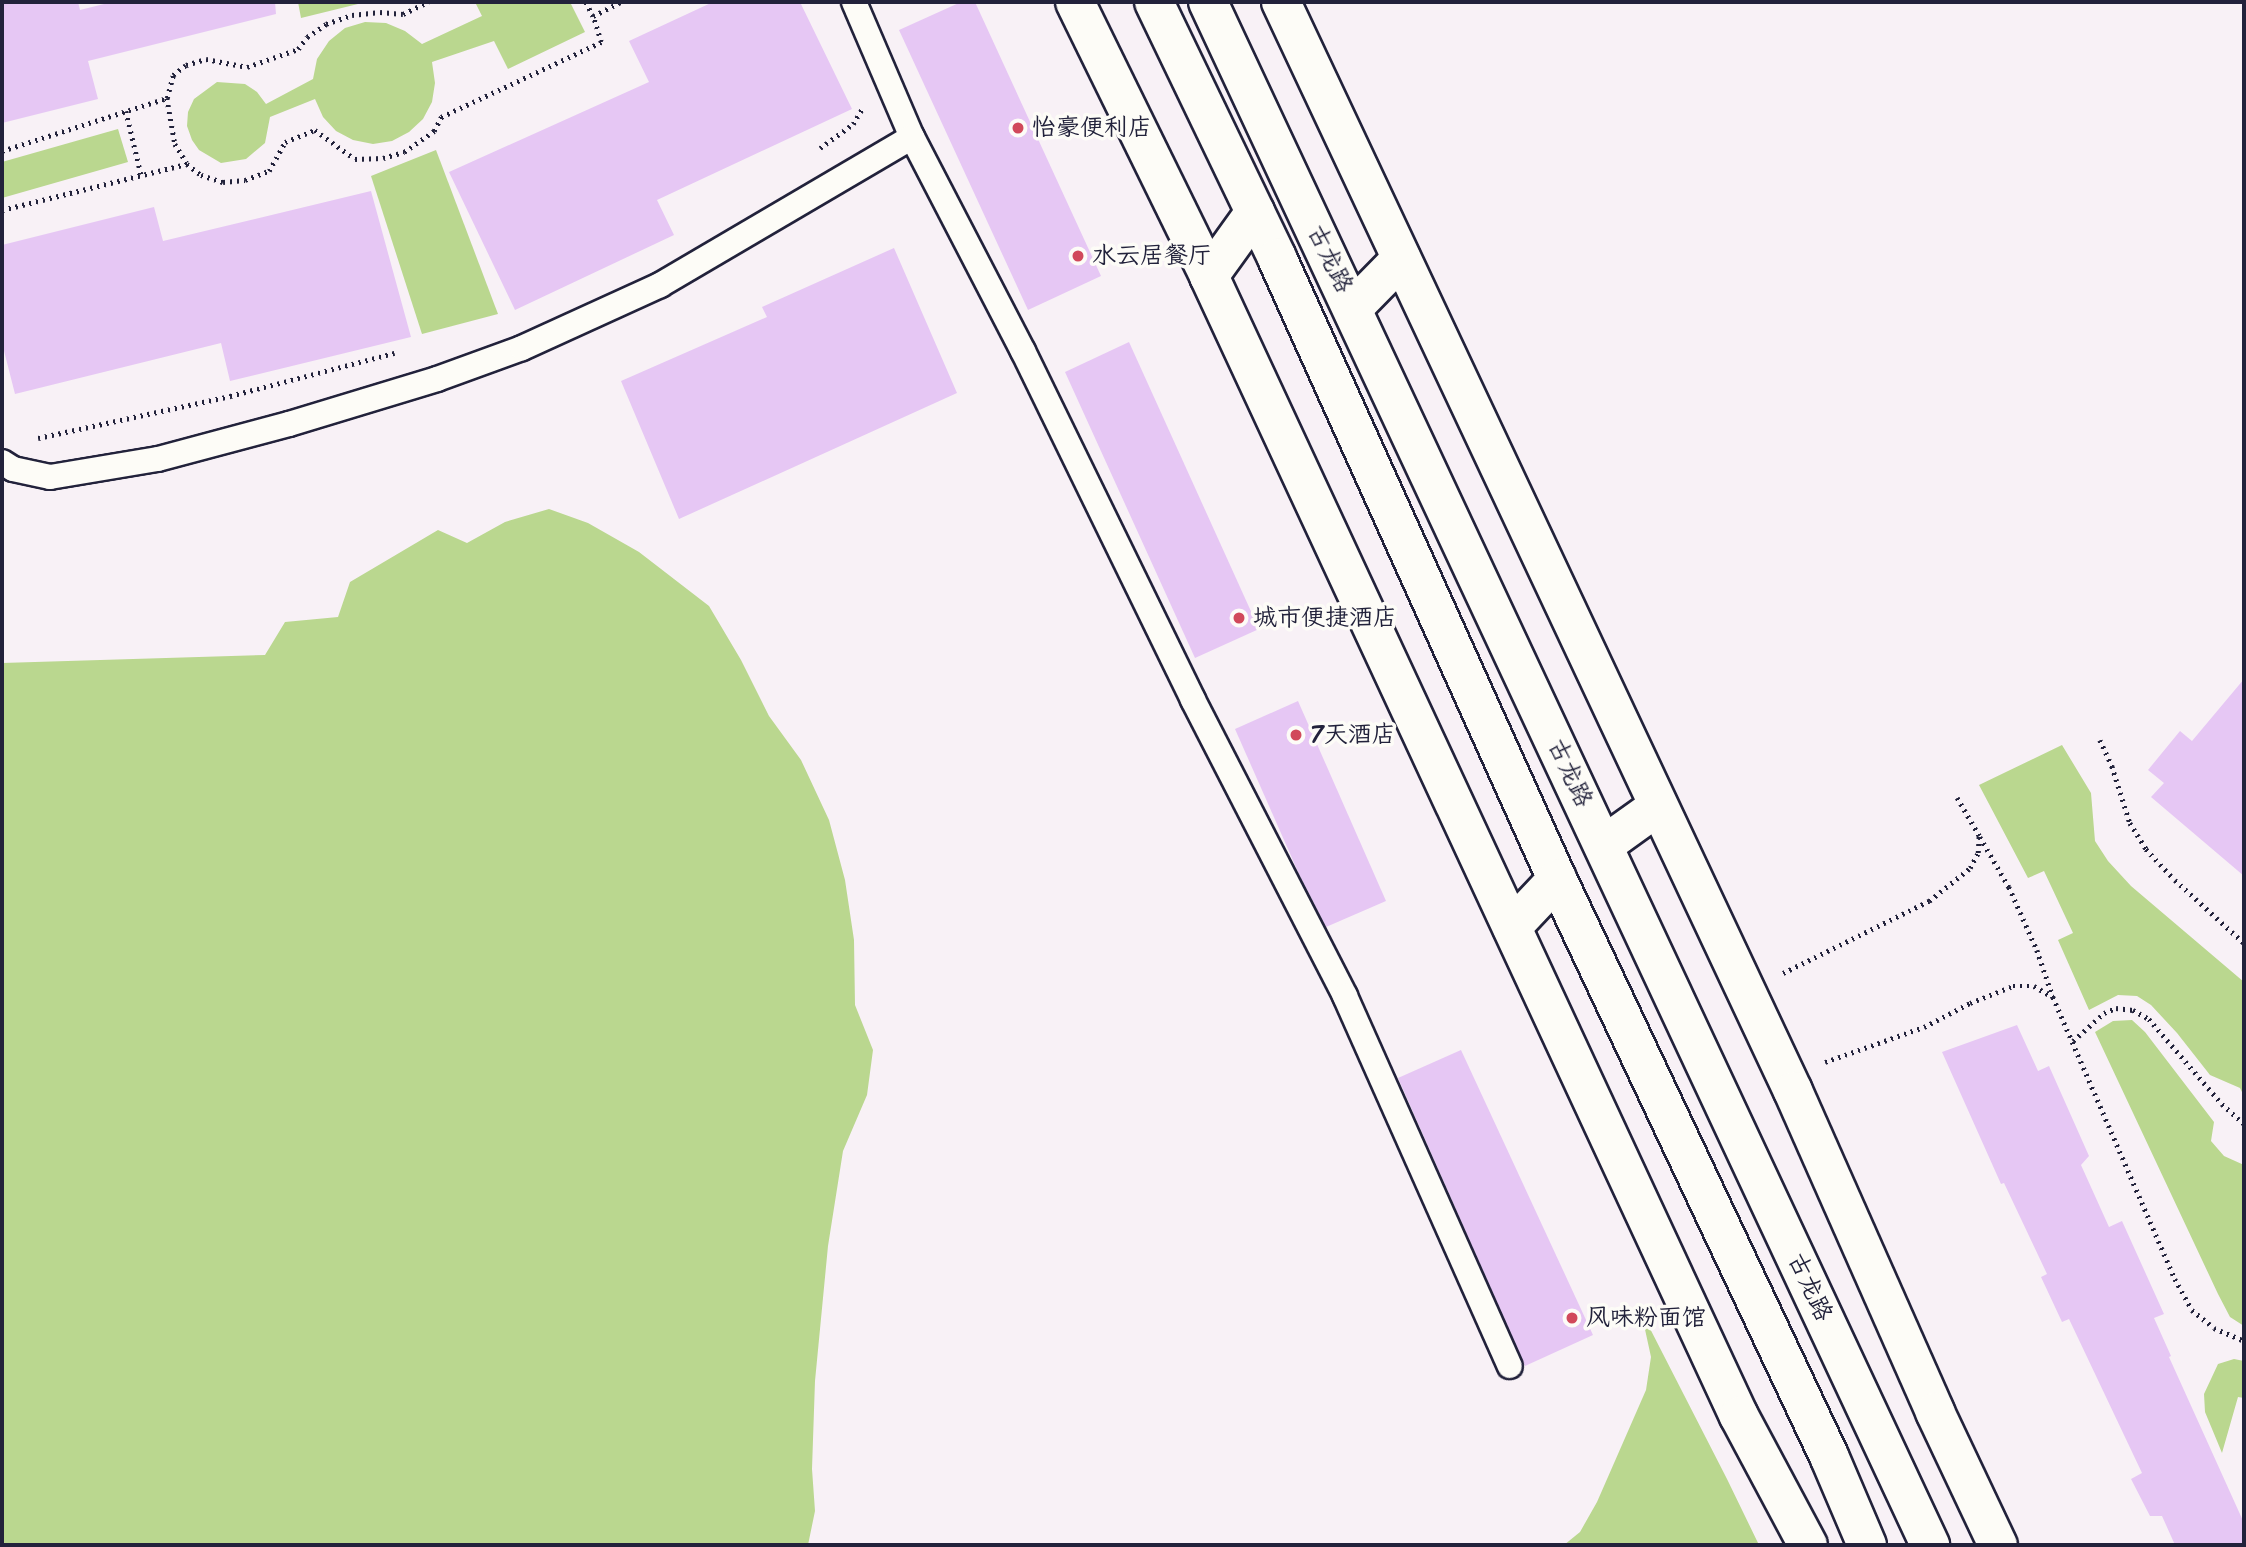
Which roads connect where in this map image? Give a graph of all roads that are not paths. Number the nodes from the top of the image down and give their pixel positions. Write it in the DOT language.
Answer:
graph roads {
  1 [pos="855,2"];
  2 [pos="1076,2"];
  3 [pos="1154,2"];
  4 [pos="1208,2"];
  5 [pos="1281,2"];
  6 [pos="912,137"];
  7 [pos="1255,212"];
  8 [pos="1401,259"];
  9 [pos="1209,276"];
  10 [pos="1353,308"];
  11 [pos="2,463"];
  12 [pos="1657,807"];
  13 [pos="1604,845"];
  14 [pos="1557,879"];
  15 [pos="1512,927"];
  16 [pos="1510,1366"];
  17 [pos="1808,1545"];
  18 [pos="1867,1545"];
  19 [pos="1930,1545"];
  20 [pos="1998,1545"];
  1 -- 6 [label="lane"];
  2 -- 9 [label="main road"];
  3 -- 7 [label="main road, 古龙路"];
  4 -- 10 [label="main road, 古龙路"];
  5 -- 8 [label="main road"];
  6 -- 11 [label="lane"];
  6 -- 16 [label="lane"];
  7 -- 9 [label="main road"];
  7 -- 14 [label="main road, 古龙路"];
  8 -- 10 [label="main road"];
  8 -- 12 [label="main road"];
  9 -- 15 [label="main road"];
  10 -- 13 [label="main road, 古龙路"];
  12 -- 13 [label="main road"];
  12 -- 20 [label="main road"];
  13 -- 19 [label="main road, 古龙路"];
  14 -- 15 [label="main road"];
  14 -- 18 [label="main road, 古龙路"];
  15 -- 17 [label="main road"];
}
